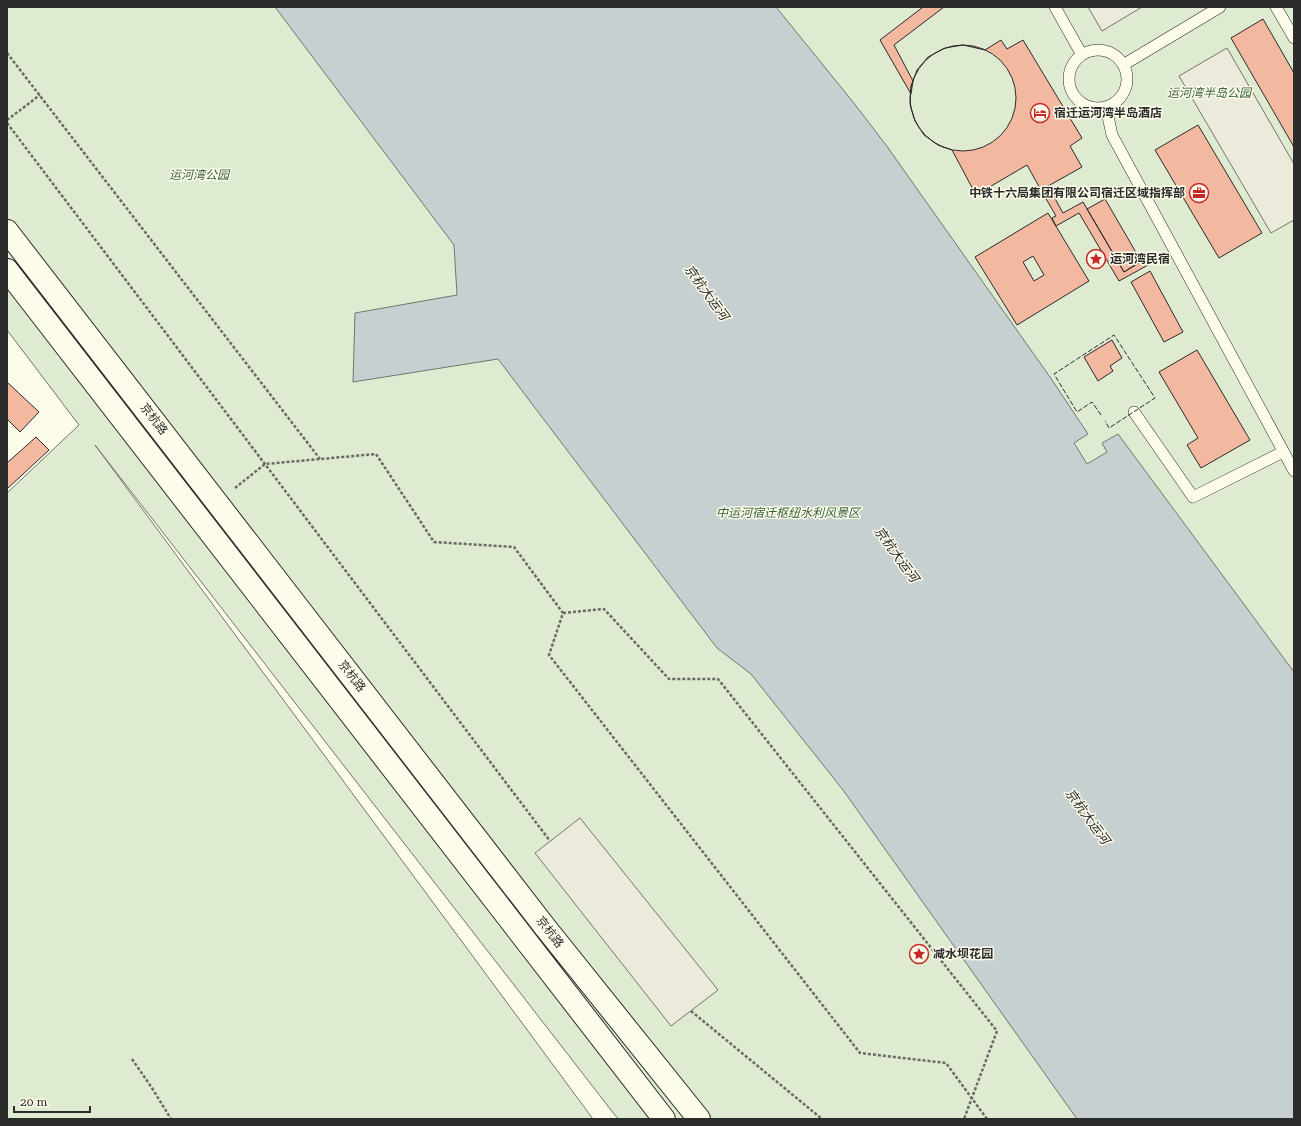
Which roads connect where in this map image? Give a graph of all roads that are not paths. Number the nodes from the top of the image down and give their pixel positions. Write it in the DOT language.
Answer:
graph roads {
  1 [pos="1054,7"];
  2 [pos="1220,7"];
  3 [pos="1276,7"];
  4 [pos="1294,38"];
  5 [pos="1082,55"];
  6 [pos="1123,64"];
  7 [pos="1106,107"];
  8 [pos="7,230"];
  9 [pos="7,270"];
  10 [pos="1134,412"];
  11 [pos="1284,452"];
  12 [pos="1294,471"];
  13 [pos="664,1119"];
  14 [pos="699,1119"];
  1 -- 5 [label="lane"];
  2 -- 6 [label="lane"];
  3 -- 4 [label="lane"];
  5 -- 6 [label="lane"];
  5 -- 7 [label="lane"];
  6 -- 7 [label="lane"];
  7 -- 11 [label="lane"];
  8 -- 14 [label="street, 京杭路"];
  9 -- 13 [label="street, 京杭路"];
  10 -- 11 [label="lane"];
  11 -- 12 [label="lane"];
}
